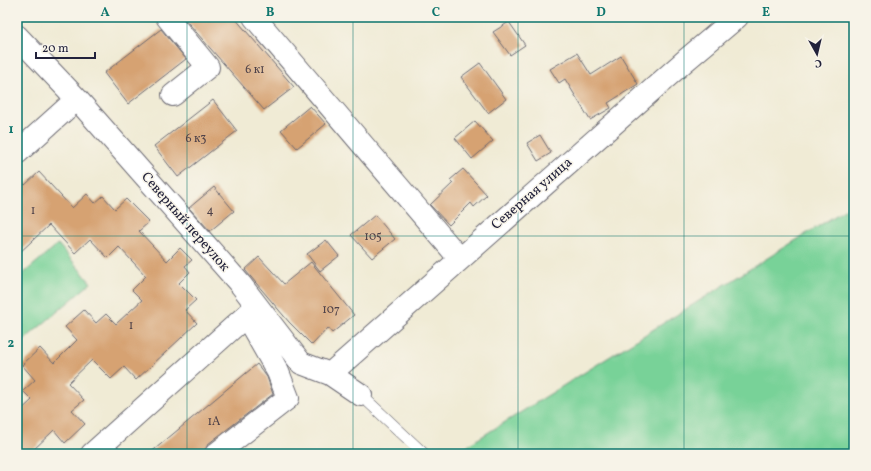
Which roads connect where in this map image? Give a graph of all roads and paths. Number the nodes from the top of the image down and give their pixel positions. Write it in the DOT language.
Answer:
graph roads {
  1 [pos="167,17"];
  2 [pos="254,17"];
  3 [pos="737,17"];
  4 [pos="17,36"];
  5 [pos="173,95"];
  6 [pos="77,99"];
  7 [pos="17,153"];
  8 [pos="460,259"];
  9 [pos="252,311"];
  10 [pos="330,374"];
  11 [pos="361,395"];
  12 [pos="92,454"];
  13 [pos="216,454"];
  14 [pos="424,454"];
  1 -- 5 [label="street"];
  2 -- 8 [label="street"];
  3 -- 8 [label="street, Северная улица"];
  4 -- 6 [label="street, Северный переулок"];
  6 -- 7 [label="street"];
  6 -- 9 [label="street, Северный переулок"];
  8 -- 10 [label="street, Северная улица"];
  9 -- 10 [label="street, Северный переулок"];
  9 -- 12 [label="street"];
  9 -- 13 [label="street"];
  10 -- 11 [label="street, Северный переулок"];
  11 -- 14 [label="lane"];
}
